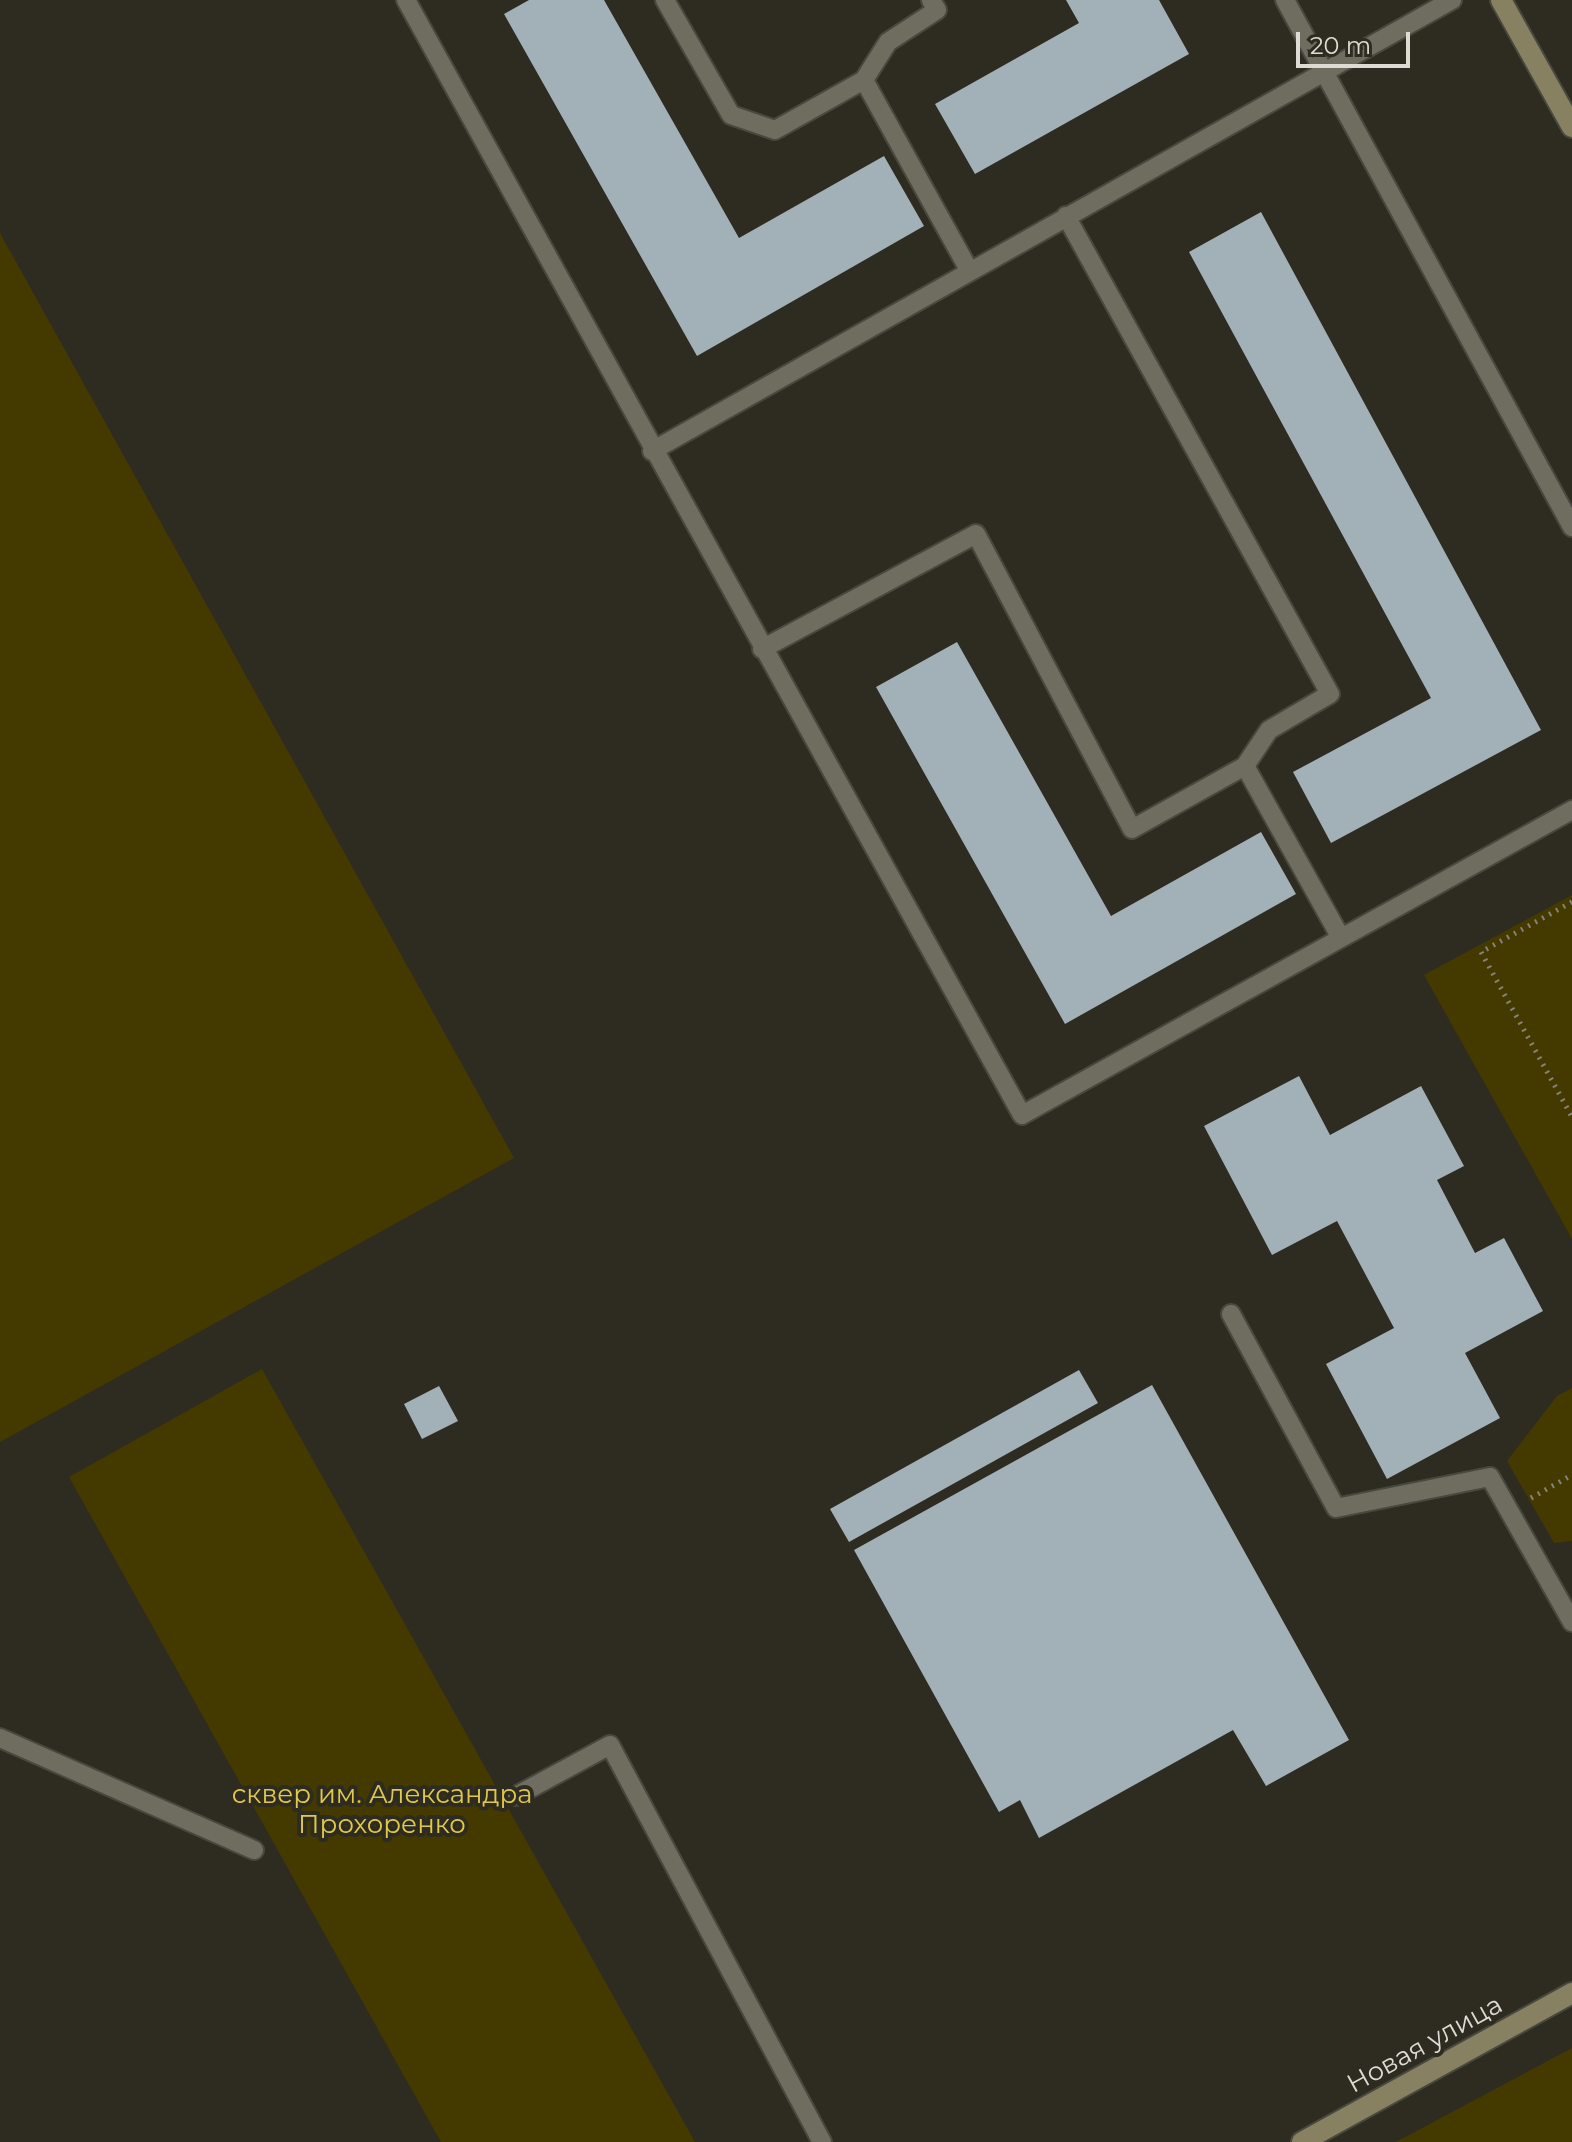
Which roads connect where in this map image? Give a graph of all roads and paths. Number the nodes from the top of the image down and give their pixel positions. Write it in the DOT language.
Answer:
graph roads {
  1 [pos="406,0"];
  2 [pos="665,0"];
  3 [pos="931,0"];
  4 [pos="1285,0"];
  5 [pos="1452,0"];
  6 [pos="1501,0"];
  7 [pos="1322,70"];
  8 [pos="864,80"];
  9 [pos="1572,127"];
  10 [pos="1066,216"];
  11 [pos="969,270"];
  12 [pos="652,451"];
  13 [pos="1572,527"];
  14 [pos="762,649"];
  15 [pos="1245,766"];
  16 [pos="1572,810"];
  17 [pos="1572,902"];
  18 [pos="1341,938"];
  19 [pos="1572,1117"];
  20 [pos="1231,1314"];
  21 [pos="1572,1475"];
  22 [pos="1508,1511"];
  23 [pos="1572,1622"];
  24 [pos="0,1738"];
  25 [pos="516,1796"];
  26 [pos="254,1850"];
  27 [pos="1572,1993"];
  28 [pos="822,2142"];
  29 [pos="1302,2142"];
  1 -- 12 [label="lane"];
  2 -- 8 [label="lane"];
  3 -- 8 [label="lane"];
  4 -- 7 [label="lane"];
  5 -- 7 [label="lane"];
  6 -- 9 [label="main road"];
  7 -- 10 [label="lane"];
  7 -- 13 [label="lane"];
  8 -- 11 [label="lane"];
  10 -- 11 [label="lane"];
  10 -- 15 [label="lane"];
  11 -- 12 [label="lane"];
  12 -- 14 [label="lane"];
  14 -- 15 [label="lane"];
  14 -- 18 [label="lane"];
  15 -- 18 [label="lane"];
  16 -- 18 [label="lane"];
  17 -- 19 [label="path"];
  20 -- 22 [label="lane"];
  21 -- 22 [label="path"];
  22 -- 23 [label="lane"];
  24 -- 26 [label="lane"];
  25 -- 28 [label="lane"];
  27 -- 29 [label="main road, Новая улица"];
}
